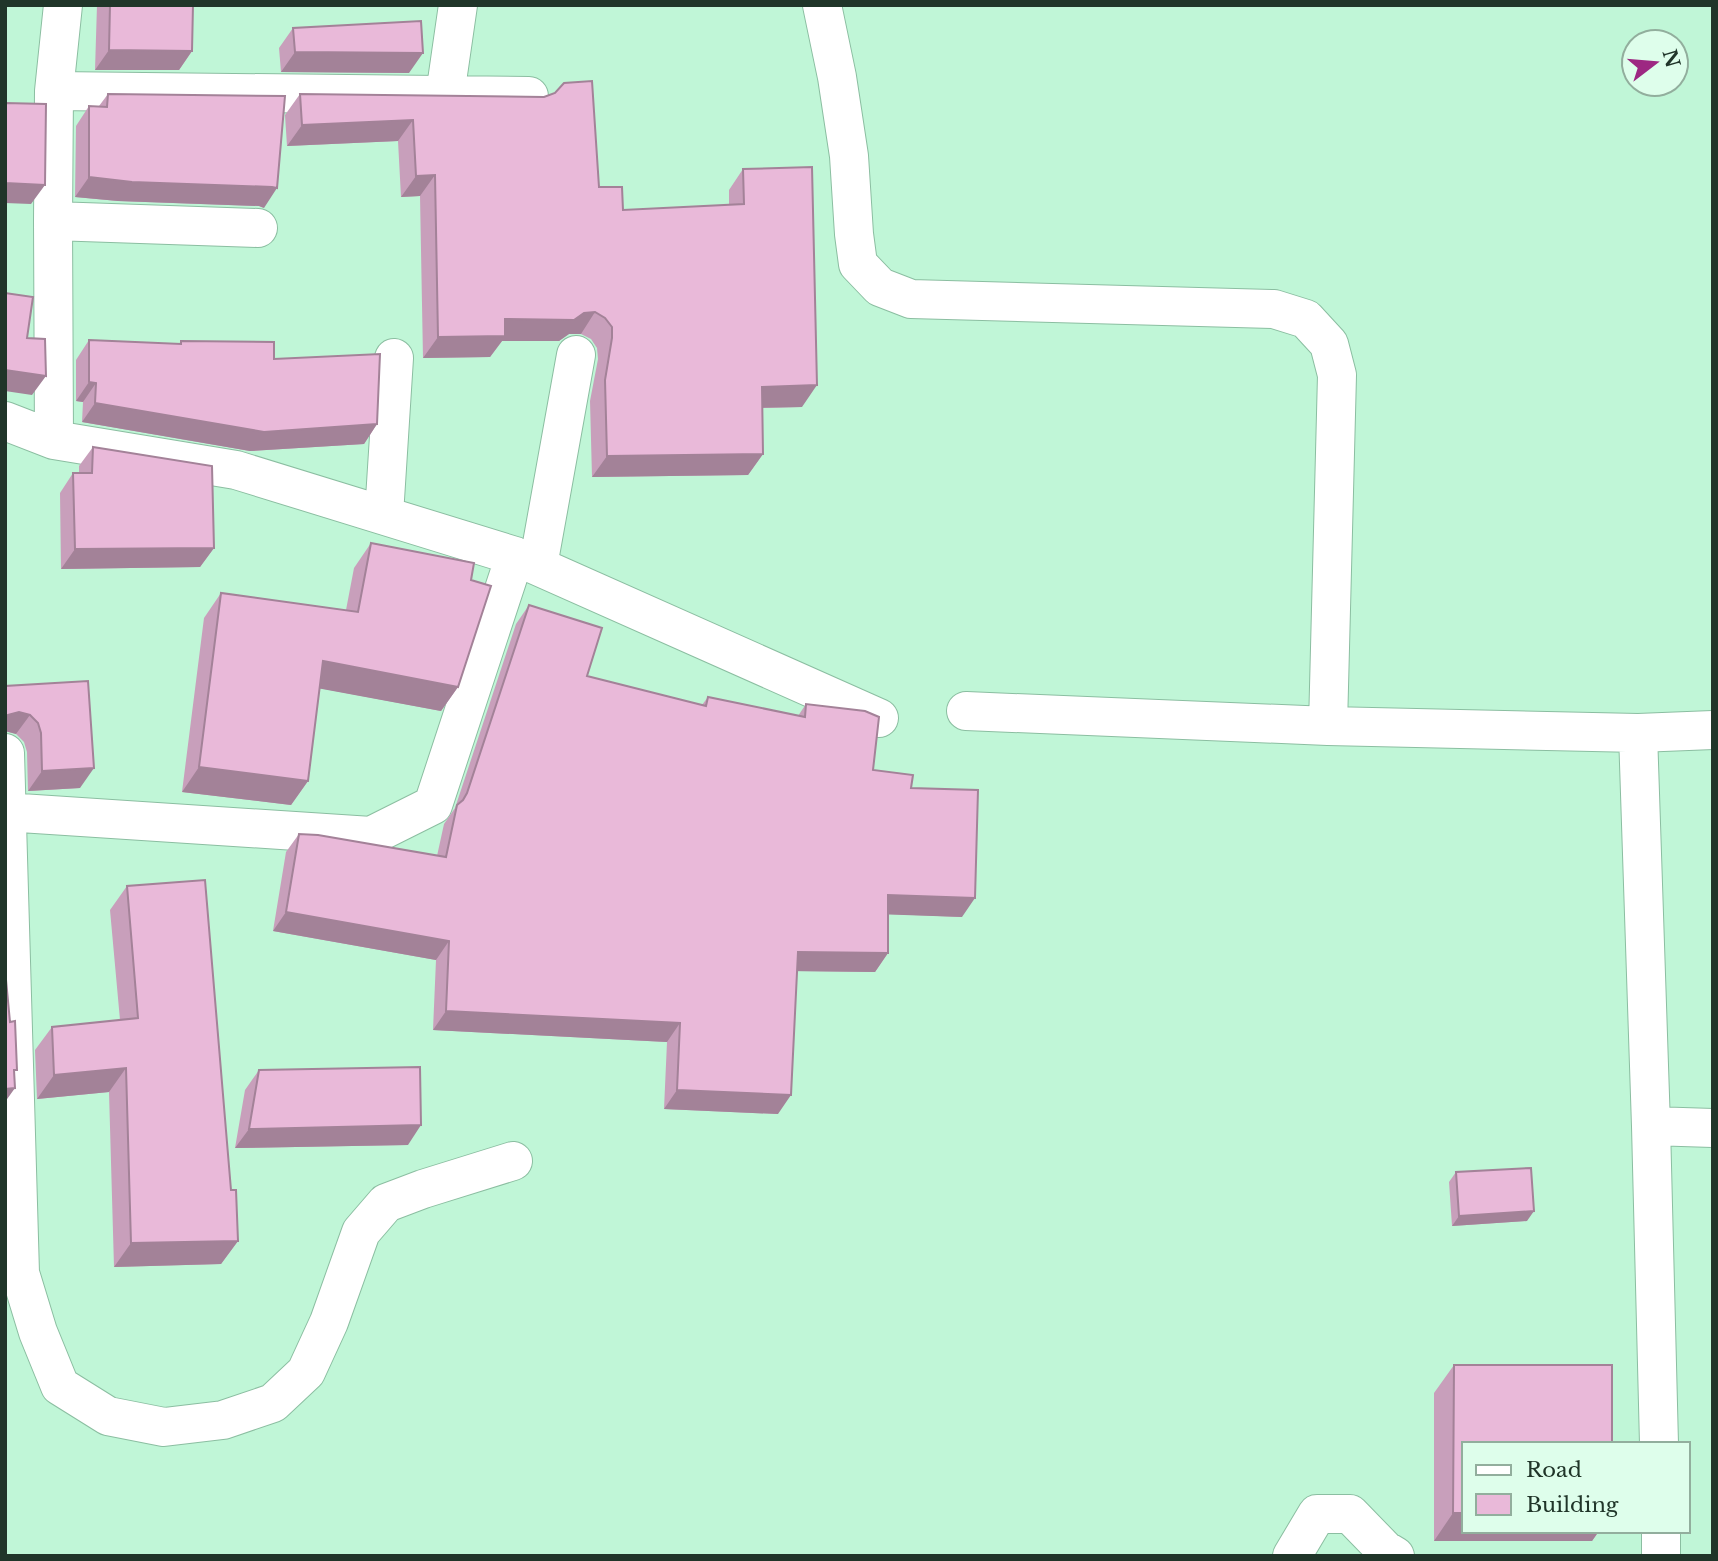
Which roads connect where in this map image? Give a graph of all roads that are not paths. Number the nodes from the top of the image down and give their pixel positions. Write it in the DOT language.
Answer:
graph roads {
  1 [pos="63,5"];
  2 [pos="458,5"];
  3 [pos="822,5"];
  4 [pos="54,91"];
  5 [pos="445,95"];
  6 [pos="529,96"];
  7 [pos="53,221"];
  8 [pos="258,228"];
  9 [pos="576,355"];
  10 [pos="394,358"];
  11 [pos="5,421"];
  12 [pos="54,440"];
  13 [pos="384,515"];
  14 [pos="527,561"];
  15 [pos="966,711"];
  16 [pos="879,718"];
  17 [pos="1328,726"];
  18 [pos="1713,730"];
  19 [pos="1638,733"];
  20 [pos="5,753"];
  21 [pos="6,812"];
  22 [pos="1651,1126"];
  23 [pos="1713,1128"];
  24 [pos="513,1161"];
  25 [pos="1659,1442"];
  26 [pos="1661,1533"];
  27 [pos="1292,1556"];
  28 [pos="1395,1556"];
  29 [pos="1661,1556"];
  1 -- 4 [label="street"];
  2 -- 5 [label="street"];
  3 -- 17 [label="street"];
  4 -- 5 [label="street"];
  4 -- 7 [label="street"];
  5 -- 6 [label="street"];
  7 -- 8 [label="street"];
  7 -- 12 [label="street"];
  9 -- 14 [label="street"];
  10 -- 13 [label="street"];
  11 -- 12 [label="street"];
  12 -- 13 [label="street"];
  13 -- 14 [label="street"];
  14 -- 16 [label="street"];
  14 -- 21 [label="street"];
  15 -- 17 [label="street"];
  17 -- 19 [label="street"];
  18 -- 19 [label="street"];
  19 -- 22 [label="street"];
  20 -- 21 [label="street"];
  21 -- 24 [label="street"];
  22 -- 23 [label="street"];
  22 -- 25 [label="street"];
  26 -- 29 [label="street"];
  27 -- 28 [label="street"];
}
